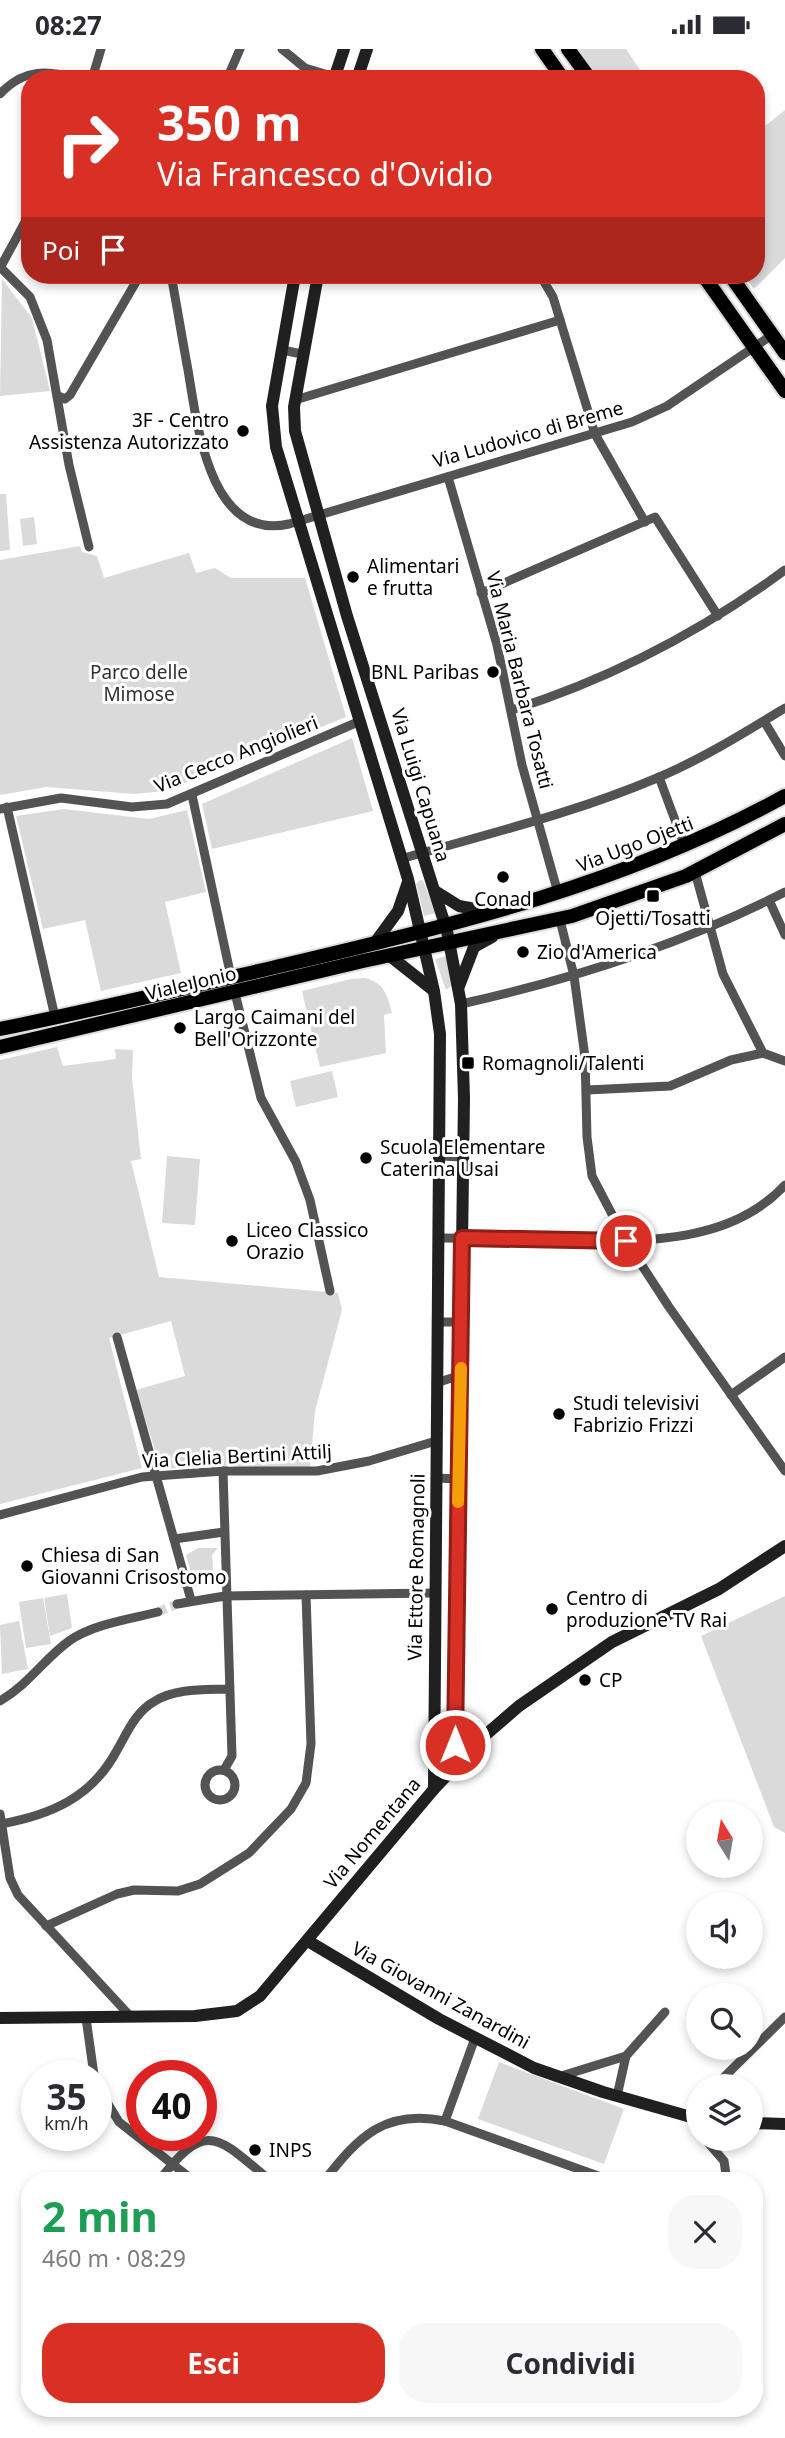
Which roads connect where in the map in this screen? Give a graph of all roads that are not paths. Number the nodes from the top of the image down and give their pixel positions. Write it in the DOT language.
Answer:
graph roads {
  1 [pos="102,49"];
  2 [pos="240,49"];
  3 [pos="282,49"];
  4 [pos="344,49"];
  5 [pos="367,49"];
  6 [pos="542,49"];
  7 [pos="568,49"];
  8 [pos="95,70"];
  9 [pos="231,70"];
  10 [pos="311,70"];
  11 [pos="337,70"];
  12 [pos="361,70"];
  13 [pos="557,70"];
  14 [pos="583,70"];
  15 [pos="21,76"];
  16 [pos="0,94"];
  17 [pos="21,229"];
  18 [pos="0,267"];
  19 [pos="135,284"];
  20 [pos="173,284"];
  21 [pos="293,284"];
  22 [pos="316,284"];
  23 [pos="545,284"];
  24 [pos="709,284"];
  25 [pos="736,284"];
  26 [pos="560,320"];
  27 [pos="772,335"];
  28 [pos="754,347"];
  29 [pos="282,350"];
  30 [pos="785,353"];
  31 [pos="303,354"];
  32 [pos="785,391"];
  33 [pos="58,396"];
  34 [pos="295,400"];
  35 [pos="594,434"];
  36 [pos="448,477"];
  37 [pos="318,515"];
  38 [pos="297,521"];
  39 [pos="645,522"];
  40 [pos="89,547"];
  41 [pos="785,570"];
  42 [pos="481,593"];
  43 [pos="718,616"];
  44 [pos="785,708"];
  45 [pos="512,710"];
  46 [pos="764,721"];
  47 [pos="359,722"];
  48 [pos="785,756"];
  49 [pos="659,777"];
  50 [pos="192,795"];
  51 [pos="785,796"];
  52 [pos="4,808"];
  53 [pos="537,821"];
  54 [pos="785,824"];
  55 [pos="685,847"];
  56 [pos="422,853"];
  57 [pos="401,859"];
  58 [pos="695,872"];
  59 [pos="430,877"];
  60 [pos="408,882"];
  61 [pos="435,891"];
  62 [pos="785,892"];
  63 [pos="558,893"];
  64 [pos="768,900"];
  65 [pos="492,912"];
  66 [pos="473,918"];
  67 [pos="559,920"];
  68 [pos="446,926"];
  69 [pos="711,926"];
  70 [pos="421,933"];
  71 [pos="498,934"];
  72 [pos="785,935"];
  73 [pos="477,938"];
  74 [pos="374,944"];
  75 [pos="450,944"];
  76 [pos="425,949"];
  77 [pos="390,956"];
  78 [pos="232,977"];
  79 [pos="574,977"];
  80 [pos="459,986"];
  81 [pos="434,991"];
  82 [pos="235,993"];
  83 [pos="461,1004"];
  84 [pos="437,1007"];
  85 [pos="55,1017"];
  86 [pos="0,1029"];
  87 [pos="0,1047"];
  88 [pos="763,1053"];
  89 [pos="785,1061"];
  90 [pos="587,1090"];
  91 [pos="441,1156"];
  92 [pos="462,1157"];
  93 [pos="785,1185"];
  94 [pos="440,1238"];
  95 [pos="462,1238"];
  96 [pos="626,1241"];
  97 [pos="330,1291"];
  98 [pos="437,1322"];
  99 [pos="461,1322"];
  100 [pos="117,1337"];
  101 [pos="785,1357"];
  102 [pos="461,1375"];
  103 [pos="436,1384"];
  104 [pos="731,1395"];
  105 [pos="436,1441"];
  106 [pos="223,1471"];
  107 [pos="785,1471"];
  108 [pos="158,1475"];
  109 [pos="436,1478"];
  110 [pos="458,1479"];
  111 [pos="0,1515"];
  112 [pos="224,1532"];
  113 [pos="174,1539"];
  114 [pos="785,1546"];
  115 [pos="434,1593"];
  116 [pos="306,1595"];
  117 [pos="225,1596"];
  118 [pos="191,1600"];
  119 [pos="177,1604"];
  120 [pos="158,1612"];
  121 [pos="229,1689"];
  122 [pos="0,1702"];
  123 [pos="433,1751"];
  124 [pos="455,1752"];
  125 [pos="455,1768"];
  126 [pos="224,1770"];
  127 [pos="435,1789"];
  128 [pos="1,1819"];
  129 [pos="46,1926"];
  130 [pos="308,1941"];
  131 [pos="665,2012"];
  132 [pos="131,2017"];
  133 [pos="785,2017"];
  134 [pos="0,2018"];
  135 [pos="86,2018"];
  136 [pos="475,2038"];
  137 [pos="626,2056"];
  138 [pos="92,2060"];
  139 [pos="727,2074"];
  140 [pos="558,2077"];
  141 [pos="617,2096"];
  142 [pos="112,2110"];
  143 [pos="686,2115"];
  144 [pos="446,2121"];
  145 [pos="763,2122"];
  146 [pos="785,2124"];
  147 [pos="715,2151"];
  148 [pos="172,2162"];
  149 [pos="165,2172"];
  150 [pos="184,2172"];
  151 [pos="260,2172"];
  152 [pos="331,2172"];
  153 [pos="587,2172"];
  154 [pos="726,2172"];
  1 -- 8 [label="street"];
  2 -- 9 [label="street"];
  3 -- 10 [label="street"];
  4 -- 11 [label="street"];
  5 -- 12 [label="street"];
  6 -- 13 [label="main road"];
  7 -- 14 [label="main road"];
  15 -- 16 [label="street"];
  17 -- 18 [label="street"];
  18 -- 33 [label="street"];
  19 -- 33 [label="street"];
  20 -- 38 [label="street, Via Ludovico di Breme"];
  21 -- 29 [label="street"];
  22 -- 31 [label="street, Via Luigi Capuana"];
  23 -- 26 [label="street"];
  24 -- 28 [label="main road"];
  25 -- 27 [label="main road"];
  26 -- 34 [label="street"];
  26 -- 35 [label="street"];
  27 -- 28 [label="street, Via Ludovico di Breme"];
  27 -- 30 [label="main road"];
  28 -- 32 [label="main road"];
  28 -- 35 [label="street, Via Ludovico di Breme"];
  29 -- 31 [label="street"];
  29 -- 38 [label="street"];
  31 -- 34 [label="street, Via Luigi Capuana"];
  33 -- 40 [label="street"];
  34 -- 37 [label="street, Via Luigi Capuana"];
  35 -- 36 [label="street, Via Ludovico di Breme"];
  35 -- 39 [label="street"];
  36 -- 37 [label="street, Via Ludovico di Breme"];
  36 -- 42 [label="street, Via Maria Barbara Tosatti"];
  37 -- 38 [label="street, Via Ludovico di Breme"];
  37 -- 56 [label="street, Via Luigi Capuana"];
  38 -- 47 [label="street"];
  39 -- 42 [label="street"];
  39 -- 43 [label="street"];
  41 -- 43 [label="street"];
  42 -- 45 [label="street, Via Maria Barbara Tosatti"];
  43 -- 45 [label="street"];
  44 -- 46 [label="street"];
  45 -- 53 [label="street, Via Maria Barbara Tosatti"];
  46 -- 48 [label="street"];
  46 -- 49 [label="street"];
  47 -- 50 [label="street, Via Cecco Angiolieri"];
  47 -- 57 [label="street"];
  49 -- 53 [label="street"];
  49 -- 55 [label="street"];
  50 -- 52 [label="street, Via Cecco Angiolieri"];
  50 -- 78 [label="street"];
  51 -- 55 [label="main road, Via Ugo Ojetti"];
  52 -- 85 [label="street"];
  53 -- 56 [label="street"];
  53 -- 63 [label="street, Via Maria Barbara Tosatti"];
  54 -- 58 [label="main road"];
  55 -- 63 [label="main road, Via Ugo Ojetti"];
  56 -- 57 [label="street"];
  56 -- 59 [label="street, Via Luigi Capuana"];
  57 -- 60 [label="street"];
  58 -- 67 [label="main road"];
  58 -- 69 [label="street"];
  59 -- 60 [label="street, Via Luigi Capuana"];
  59 -- 61 [label="street"];
  60 -- 70 [label="street, Via Ettore Romagnoli"];
  60 -- 74 [label="street"];
  61 -- 65 [label="street"];
  61 -- 68 [label="street"];
  62 -- 64 [label="street"];
  63 -- 65 [label="main road, Via Ugo Ojetti"];
  64 -- 69 [label="street"];
  64 -- 72 [label="street"];
  65 -- 66 [label="main road, Via Ugo Ojetti"];
  66 -- 68 [label="main road, Via Ugo Ojetti"];
  66 -- 73 [label="street"];
  67 -- 71 [label="main road"];
  67 -- 79 [label="street"];
  68 -- 70 [label="main road, Via Ugo Ojetti"];
  68 -- 75 [label="street"];
  69 -- 79 [label="street"];
  69 -- 88 [label="street"];
  70 -- 74 [label="main road, Viale Jonio"];
  70 -- 76 [label="street, Via Ettore Romagnoli"];
  71 -- 73 [label="main road, Viale Jonio"];
  71 -- 80 [label="street"];
  73 -- 75 [label="main road, Viale Jonio"];
  74 -- 78 [label="main road, Viale Jonio"];
  75 -- 76 [label="main road, Viale Jonio"];
  75 -- 80 [label="street"];
  76 -- 77 [label="main road, Viale Jonio"];
  76 -- 81 [label="street, Via Ettore Romagnoli"];
  77 -- 81 [label="street"];
  77 -- 82 [label="main road, Viale Jonio"];
  78 -- 85 [label="main road, Viale Jonio"];
  79 -- 83 [label="street"];
  79 -- 90 [label="street"];
  80 -- 83 [label="street"];
  81 -- 84 [label="street, Via Ettore Romagnoli"];
  82 -- 87 [label="main road, Viale Jonio"];
  82 -- 97 [label="street"];
  83 -- 84 [label="street"];
  83 -- 92 [label="street"];
  84 -- 91 [label="street, Via Ettore Romagnoli"];
  85 -- 86 [label="main road, Viale Jonio"];
  88 -- 89 [label="street"];
  88 -- 90 [label="street"];
  90 -- 96 [label="street"];
  91 -- 92 [label="street"];
  91 -- 94 [label="street, Via Ettore Romagnoli"];
  92 -- 95 [label="street"];
  93 -- 96 [label="street"];
  94 -- 95 [label="street"];
  94 -- 98 [label="street, Via Ettore Romagnoli"];
  95 -- 96 [label="street"];
  95 -- 99 [label="street"];
  96 -- 104 [label="street"];
  98 -- 99 [label="street"];
  98 -- 103 [label="street, Via Ettore Romagnoli"];
  99 -- 102 [label="street"];
  100 -- 108 [label="street"];
  101 -- 104 [label="street"];
  102 -- 103 [label="street"];
  102 -- 110 [label="street"];
  103 -- 105 [label="street, Via Ettore Romagnoli"];
  104 -- 107 [label="street"];
  105 -- 106 [label="street, Via Clelia Bertini Attilj"];
  105 -- 109 [label="street, Via Ettore Romagnoli"];
  106 -- 108 [label="street, Via Clelia Bertini Attilj"];
  106 -- 112 [label="street"];
  108 -- 111 [label="street, Via Clelia Bertini Attilj"];
  108 -- 113 [label="street"];
  109 -- 110 [label="street"];
  109 -- 115 [label="street, Via Ettore Romagnoli"];
  110 -- 124 [label="street"];
  112 -- 113 [label="street"];
  112 -- 117 [label="street"];
  113 -- 118 [label="street"];
  114 -- 125 [label="street, Via Nomentana"];
  115 -- 116 [label="street"];
  115 -- 123 [label="street, Via Ettore Romagnoli"];
  116 -- 117 [label="street"];
  116 -- 129 [label="street"];
  117 -- 118 [label="street"];
  117 -- 121 [label="street"];
  118 -- 119 [label="street"];
  120 -- 122 [label="street"];
  121 -- 126 [label="street"];
  121 -- 128 [label="street"];
  123 -- 124 [label="street"];
  123 -- 127 [label="street, Via Ettore Romagnoli"];
  124 -- 125 [label="street"];
  125 -- 127 [label="street, Via Nomentana"];
  127 -- 130 [label="street, Via Nomentana"];
  128 -- 129 [label="street"];
  129 -- 132 [label="street"];
  130 -- 132 [label="street, Via Nomentana"];
  130 -- 136 [label="street, Via Giovanni Zanardini"];
  131 -- 137 [label="street"];
  132 -- 135 [label="street, Via Nomentana"];
  133 -- 139 [label="street"];
  134 -- 135 [label="street, Via Nomentana"];
  135 -- 138 [label="street"];
  136 -- 140 [label="street, Via Giovanni Zanardini"];
  136 -- 144 [label="street"];
  137 -- 140 [label="street"];
  137 -- 141 [label="street"];
  140 -- 141 [label="street, Via Giovanni Zanardini"];
  141 -- 143 [label="street, Via Giovanni Zanardini"];
  142 -- 148 [label="street"];
  144 -- 152 [label="street"];
  144 -- 153 [label="street"];
  145 -- 146 [label="street"];
  147 -- 154 [label="street"];
  148 -- 149 [label="street"];
  148 -- 150 [label="street"];
  148 -- 151 [label="street"];
}
